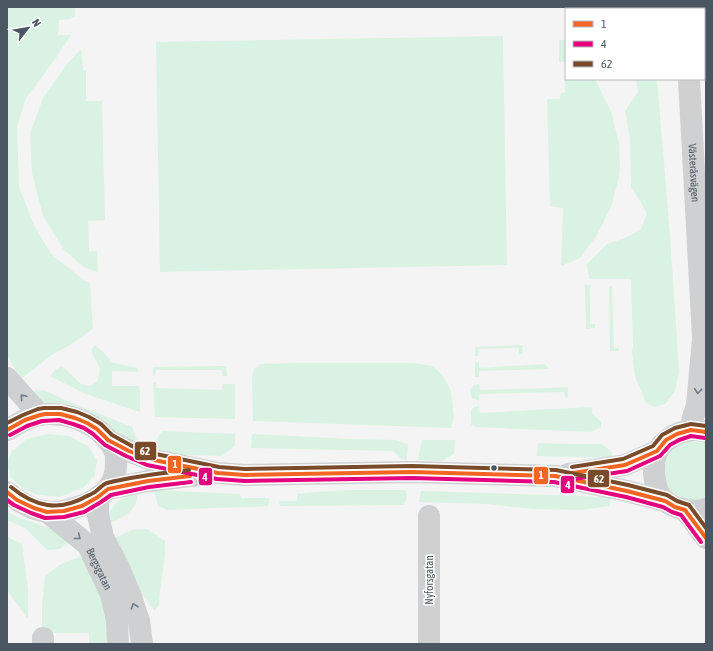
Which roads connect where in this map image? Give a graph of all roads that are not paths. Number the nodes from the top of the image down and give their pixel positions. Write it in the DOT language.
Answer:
graph roads {
  1 [pos="689,80"];
  2 [pos="704,346"];
  3 [pos="7,378"];
  4 [pos="40,416"];
  5 [pos="7,430"];
  6 [pos="698,431"];
  7 [pos="108,440"];
  8 [pos="657,451"];
  9 [pos="218,473"];
  10 [pos="555,476"];
  11 [pos="7,492"];
  12 [pos="103,493"];
  13 [pos="665,501"];
  14 [pos="706,509"];
  15 [pos="684,510"];
  16 [pos="47,512"];
  17 [pos="429,516"];
  18 [pos="706,538"];
  19 [pos="118,644"];
  20 [pos="142,644"];
  21 [pos="430,644"];
  1 -- 2 [label="street, Västeråsvägen"];
  2 -- 6 [label="street, Västeråsvägen, one-way"];
  4 -- 3 [label="street, one-way"];
  4 -- 5 [label="street"];
  4 -- 7 [label="street"];
  6 -- 8 [label="street"];
  7 -- 9 [label="street"];
  7 -- 12 [label="street"];
  8 -- 10 [label="street"];
  8 -- 13 [label="street"];
  9 -- 10 [label="street"];
  9 -- 12 [label="street"];
  10 -- 13 [label="street"];
  11 -- 16 [label="street"];
  12 -- 16 [label="street"];
  20 -- 12 [label="street, Bergsgatan, one-way"];
  13 -- 15 [label="street"];
  14 -- 15 [label="street"];
  15 -- 18 [label="street"];
  16 -- 19 [label="street, Bergsgatan, one-way"];
  17 -- 21 [label="street, Nyforsgatan"];
}
